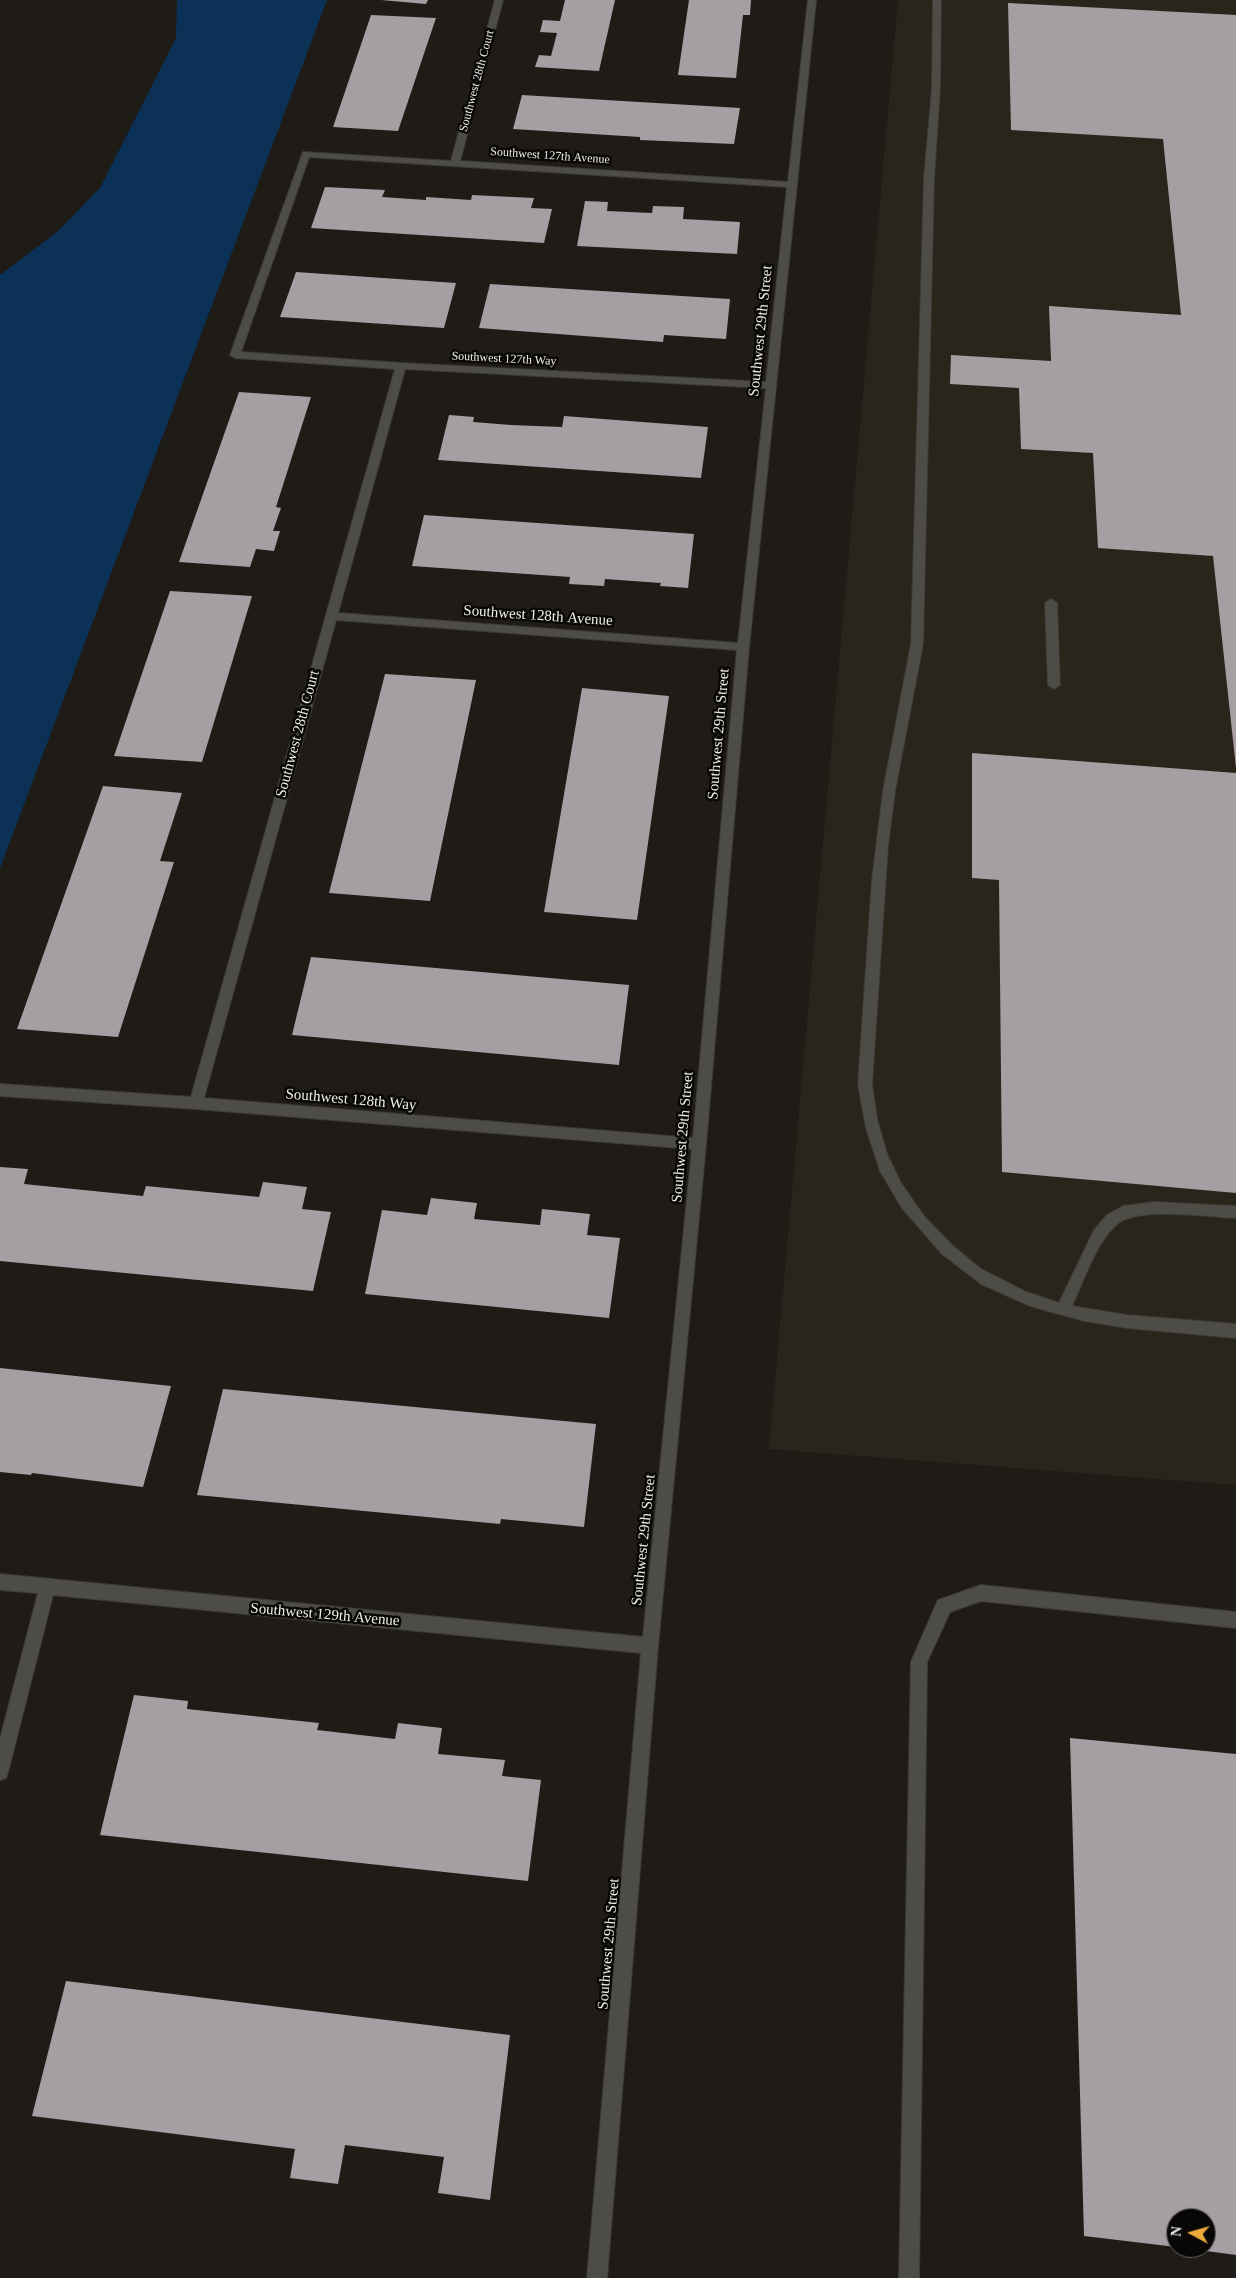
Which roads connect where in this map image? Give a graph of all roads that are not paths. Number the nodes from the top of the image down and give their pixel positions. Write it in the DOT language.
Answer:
graph roads {
  1 [pos="499,0"];
  2 [pos="812,0"];
  3 [pos="937,0"];
  4 [pos="455,162"];
  5 [pos="792,185"];
  6 [pos="235,355"];
  7 [pos="402,366"];
  8 [pos="772,385"];
  9 [pos="1051,603"];
  10 [pos="330,616"];
  11 [pos="743,647"];
  12 [pos="1054,685"];
  13 [pos="0,1090"];
  14 [pos="196,1103"];
  15 [pos="699,1144"];
  16 [pos="1236,1212"];
  17 [pos="1063,1310"];
  18 [pos="1236,1331"];
  19 [pos="0,1582"];
  20 [pos="47,1588"];
  21 [pos="1236,1620"];
  22 [pos="650,1646"];
  23 [pos="0,1772"];
  24 [pos="597,2278"];
  25 [pos="909,2278"];
  1 -- 4 [label="street, Southwest 28th Court"];
  2 -- 5 [label="street, Southwest 29th Street"];
  3 -- 17 [label="street"];
  4 -- 5 [label="street, Southwest 127th Avenue"];
  4 -- 6 [label="street, Southwest 127th Avenue"];
  5 -- 8 [label="street, Southwest 29th Street"];
  6 -- 7 [label="street, Southwest 127th Way"];
  7 -- 8 [label="street, Southwest 127th Way"];
  7 -- 10 [label="street, Southwest 28th Court"];
  8 -- 11 [label="street, Southwest 29th Street"];
  9 -- 12 [label="street"];
  10 -- 11 [label="street, Southwest 128th Avenue"];
  10 -- 14 [label="street, Southwest 28th Court"];
  11 -- 15 [label="street, Southwest 29th Street"];
  13 -- 14 [label="street, Southwest 128th Way"];
  14 -- 15 [label="street, Southwest 128th Way"];
  15 -- 22 [label="street, Southwest 29th Street"];
  16 -- 17 [label="street"];
  17 -- 18 [label="street"];
  19 -- 20 [label="street, Southwest 129th Avenue"];
  20 -- 22 [label="street, Southwest 129th Avenue"];
  20 -- 23 [label="street"];
  21 -- 25 [label="street"];
  22 -- 24 [label="street, Southwest 29th Street"];
}
